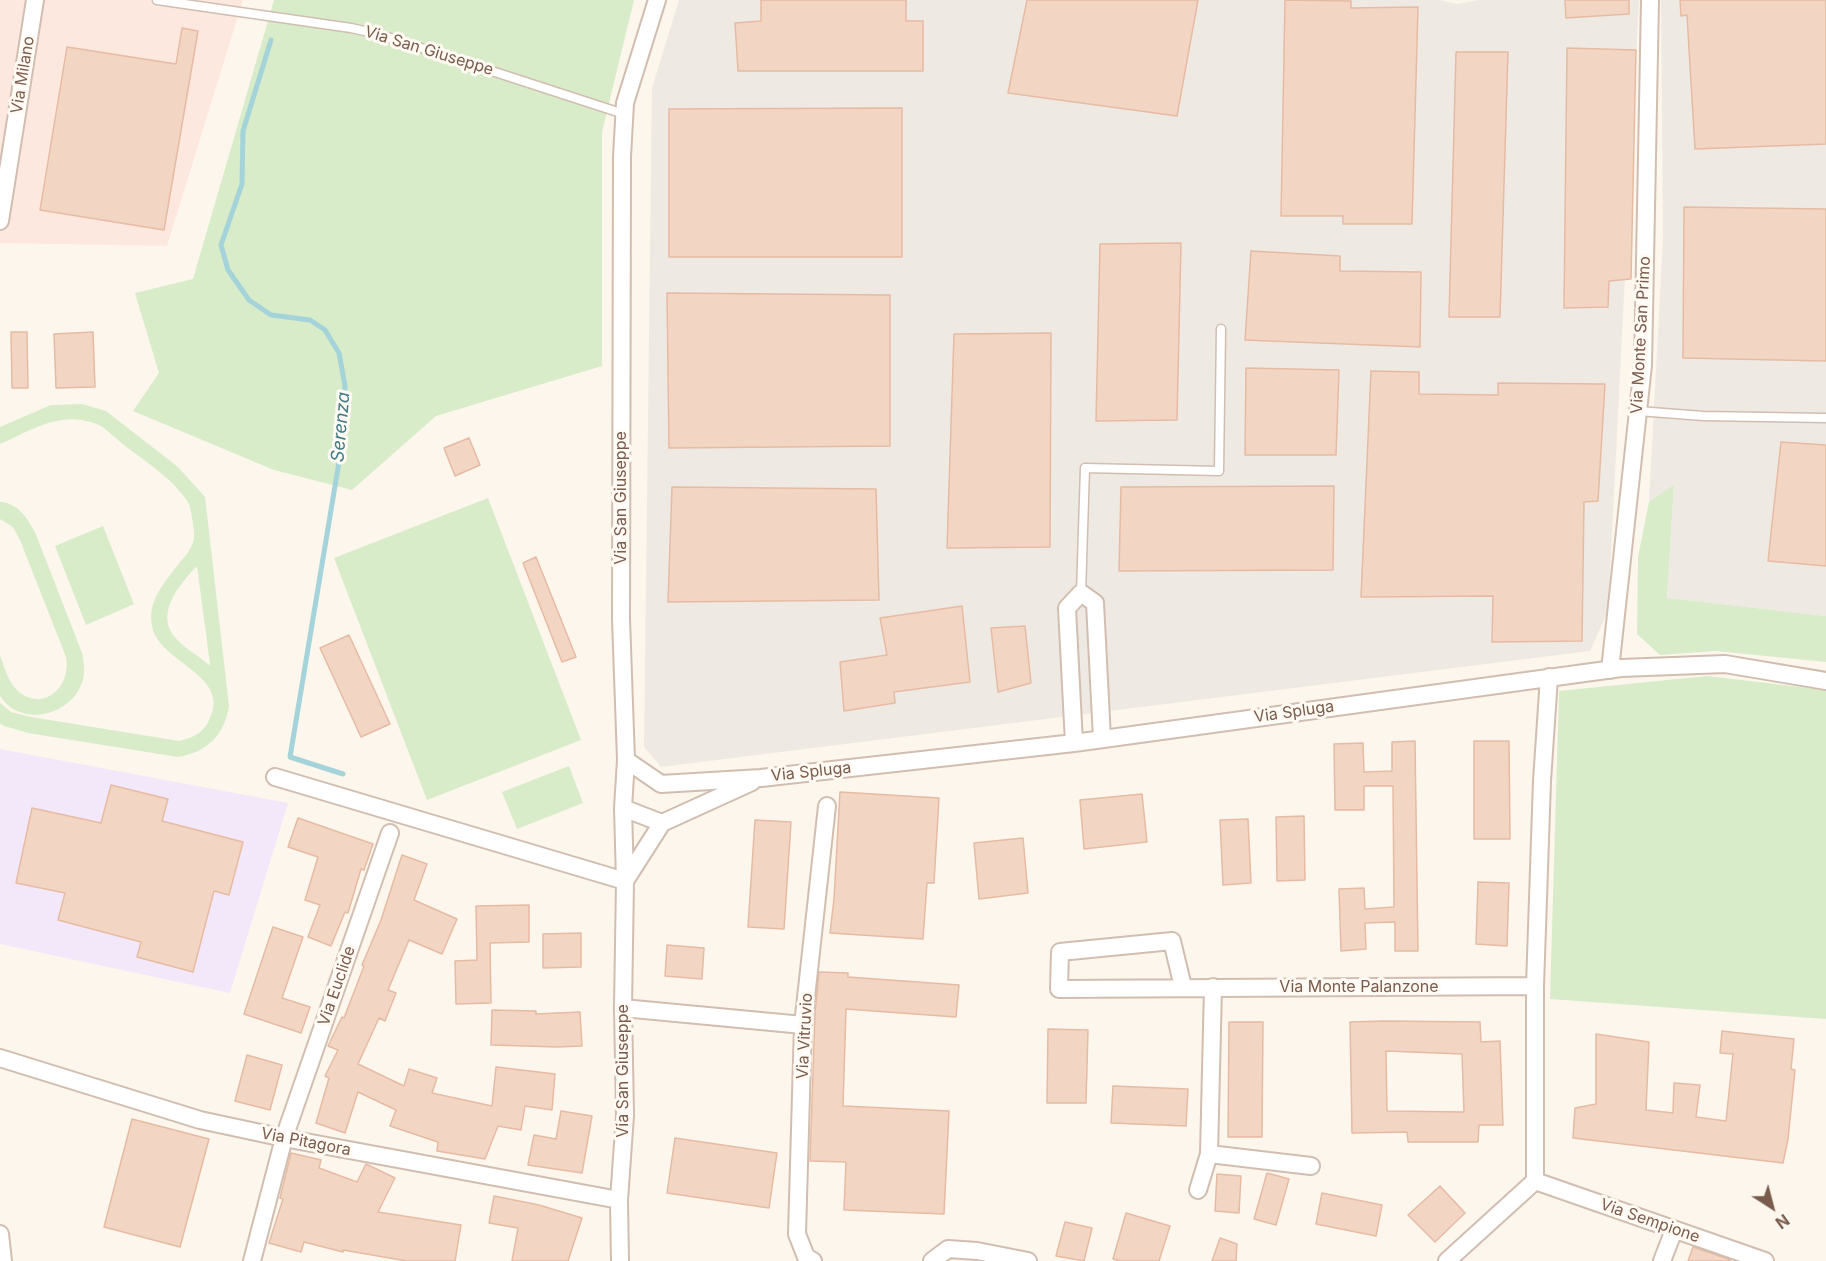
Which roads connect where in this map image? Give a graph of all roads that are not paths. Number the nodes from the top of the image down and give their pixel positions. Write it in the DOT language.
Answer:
graph roads {
  1 [pos="34,0"];
  2 [pos="157,0"];
  3 [pos="657,0"];
  4 [pos="1650,0"];
  5 [pos="624,114"];
  6 [pos="0,221"];
  7 [pos="1221,329"];
  8 [pos="1638,411"];
  9 [pos="1826,418"];
  10 [pos="1081,593"];
  11 [pos="1610,669"];
  12 [pos="1549,677"];
  13 [pos="1826,681"];
  14 [pos="1102,739"];
  15 [pos="1074,743"];
  16 [pos="626,760"];
  17 [pos="275,777"];
  18 [pos="761,778"];
  19 [pos="826,806"];
  20 [pos="623,808"];
  21 [pos="662,822"];
  22 [pos="390,833"];
  23 [pos="625,882"];
  24 [pos="1535,986"];
  25 [pos="1183,987"];
  26 [pos="1213,987"];
  27 [pos="623,1008"];
  28 [pos="803,1025"];
  29 [pos="0,1058"];
  30 [pos="284,1138"];
  31 [pos="1209,1154"];
  32 [pos="1311,1166"];
  33 [pos="1535,1181"];
  34 [pos="1198,1190"];
  35 [pos="619,1200"];
  36 [pos="1674,1230"];
  37 [pos="0,1234"];
  38 [pos="3,1261"];
  39 [pos="252,1261"];
  40 [pos="620,1261"];
  41 [pos="813,1261"];
  42 [pos="932,1261"];
  43 [pos="1028,1261"];
  44 [pos="1447,1261"];
  45 [pos="1662,1261"];
  46 [pos="1766,1261"];
  1 -- 6 [label="street, Via Milano"];
  2 -- 5 [label="lane, Via San Giuseppe"];
  3 -- 5 [label="street, Via San Giuseppe"];
  4 -- 8 [label="street, Via Monte San Primo"];
  5 -- 16 [label="street, Via San Giuseppe"];
  7 -- 10 [label="lane"];
  8 -- 9 [label="lane"];
  8 -- 11 [label="street, Via Monte San Primo"];
  10 -- 14 [label="street"];
  10 -- 15 [label="street"];
  11 -- 12 [label="street, Via Spluga"];
  11 -- 13 [label="street, Via Spluga"];
  12 -- 14 [label="street, Via Spluga"];
  12 -- 24 [label="street"];
  14 -- 15 [label="street, Via Spluga"];
  15 -- 18 [label="street, Via Spluga"];
  16 -- 18 [label="street, Via Spluga"];
  16 -- 20 [label="street, Via San Giuseppe"];
  17 -- 23 [label="street"];
  18 -- 21 [label="street, Via Spluga"];
  19 -- 28 [label="street, Via Vitruvio"];
  20 -- 21 [label="street"];
  20 -- 23 [label="street, Via San Giuseppe"];
  21 -- 23 [label="street"];
  22 -- 30 [label="street, Via Euclide"];
  23 -- 27 [label="street, Via San Giuseppe"];
  24 -- 26 [label="street, Via Monte Palanzone"];
  24 -- 33 [label="street"];
  25 -- 25 [label="street, Via Monte Palanzone"];
  25 -- 26 [label="street, Via Monte Palanzone"];
  26 -- 31 [label="street"];
  27 -- 28 [label="street"];
  27 -- 35 [label="street, Via San Giuseppe"];
  28 -- 41 [label="street, Via Vitruvio"];
  29 -- 30 [label="street, Via Pitagora"];
  30 -- 35 [label="street, Via Pitagora"];
  30 -- 39 [label="street, Via Euclide"];
  31 -- 32 [label="street"];
  31 -- 34 [label="street"];
  33 -- 36 [label="street, Via Sempione"];
  33 -- 44 [label="street"];
  35 -- 40 [label="street, Via San Giuseppe"];
  36 -- 45 [label="street"];
  36 -- 46 [label="street, Via Sempione"];
  37 -- 38 [label="street"];
  42 -- 43 [label="street"];
}
